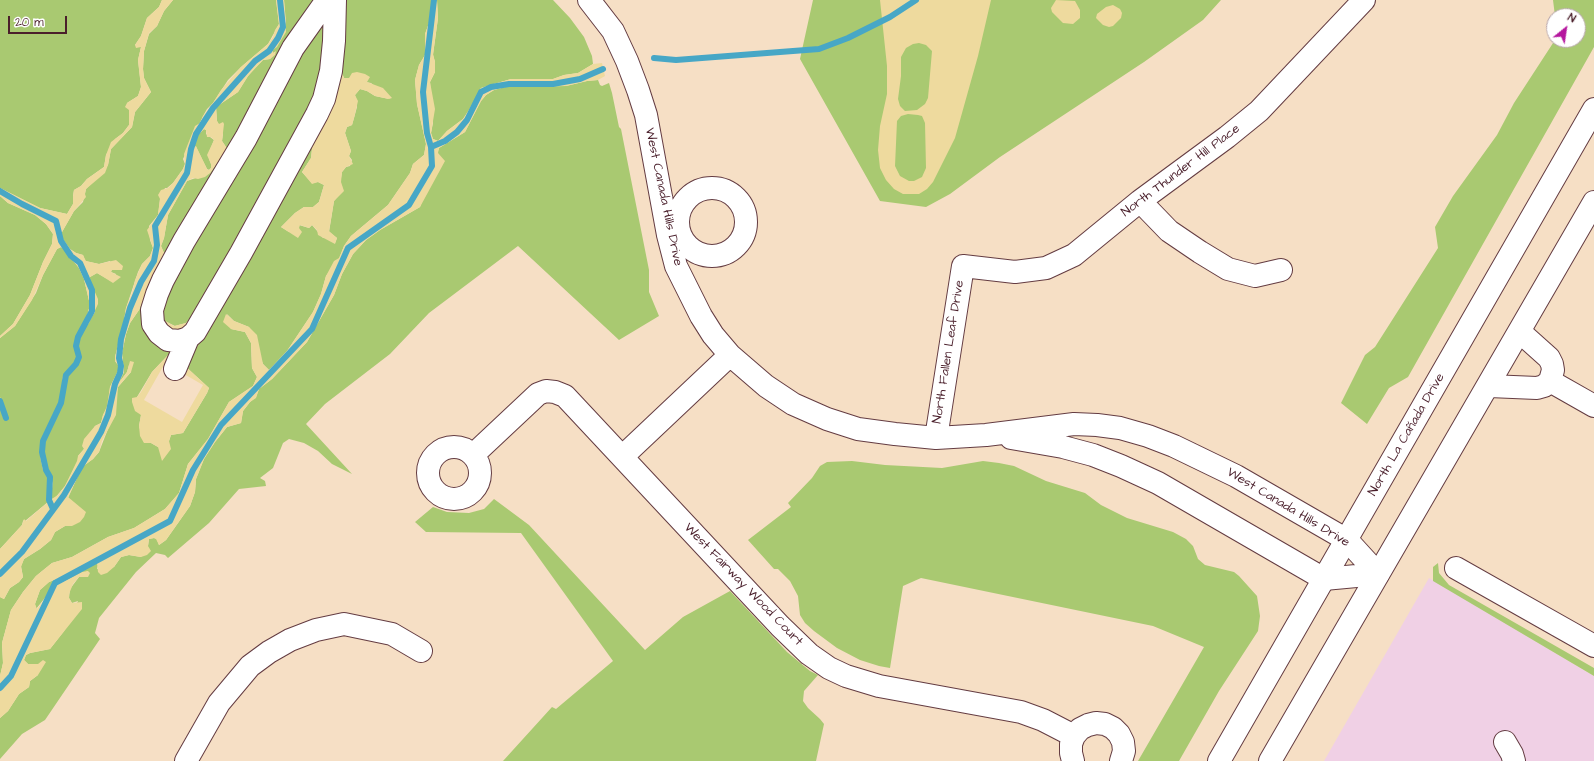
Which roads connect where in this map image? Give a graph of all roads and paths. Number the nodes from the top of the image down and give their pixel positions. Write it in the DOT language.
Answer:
graph roads {
  1 [pos="327,0"];
  2 [pos="335,0"];
  3 [pos="589,0"];
  4 [pos="1364,0"];
  5 [pos="1594,109"];
  6 [pos="1140,201"];
  7 [pos="1594,202"];
  8 [pos="963,266"];
  9 [pos="1281,270"];
  10 [pos="1520,332"];
  11 [pos="188,338"];
  12 [pos="730,356"];
  13 [pos="175,369"];
  14 [pos="1550,381"];
  15 [pos="1489,386"];
  16 [pos="1594,406"];
  17 [pos="986,435"];
  18 [pos="936,438"];
  19 [pos="473,455"];
  20 [pos="622,457"];
  21 [pos="1347,540"];
  22 [pos="1456,568"];
  23 [pos="1378,574"];
  24 [pos="1324,578"];
  25 [pos="1594,646"];
  26 [pos="421,650"];
  27 [pos="1074,736"];
  28 [pos="186,761"];
  29 [pos="1073,761"];
  30 [pos="1121,761"];
  31 [pos="1219,761"];
  32 [pos="1270,761"];
  1 -- 11 [label="street"];
  2 -- 11 [label="street"];
  3 -- 12 [label="street, West Canada Hills Drive"];
  4 -- 6 [label="street, North Thunder Hill Place"];
  5 -- 21 [label="street, North La Cañada Drive"];
  6 -- 8 [label="street, North Thunder Hill Place"];
  6 -- 9 [label="street"];
  7 -- 10 [label="street"];
  8 -- 18 [label="street, North Fallen Leaf Drive"];
  10 -- 14 [label="street"];
  10 -- 15 [label="street"];
  11 -- 13 [label="street"];
  12 -- 18 [label="street, West Canada Hills Drive"];
  12 -- 20 [label="street"];
  14 -- 15 [label="street"];
  14 -- 16 [label="street"];
  15 -- 23 [label="street"];
  17 -- 18 [label="street, West Canada Hills Drive"];
  17 -- 21 [label="street, West Canada Hills Drive"];
  17 -- 24 [label="street, West Canada Hills Drive"];
  19 -- 20 [label="street, West Fairway Wood Court"];
  20 -- 27 [label="street, West Fairway Wood Court"];
  21 -- 23 [label="street, West Canada Hills Drive"];
  21 -- 24 [label="street, North La Cañada Drive"];
  22 -- 25 [label="street"];
  23 -- 24 [label="street"];
  23 -- 32 [label="street"];
  24 -- 31 [label="street, North La Cañada Drive"];
  26 -- 28 [label="street"];
  27 -- 29 [label="street"];
  27 -- 30 [label="street"];
}
